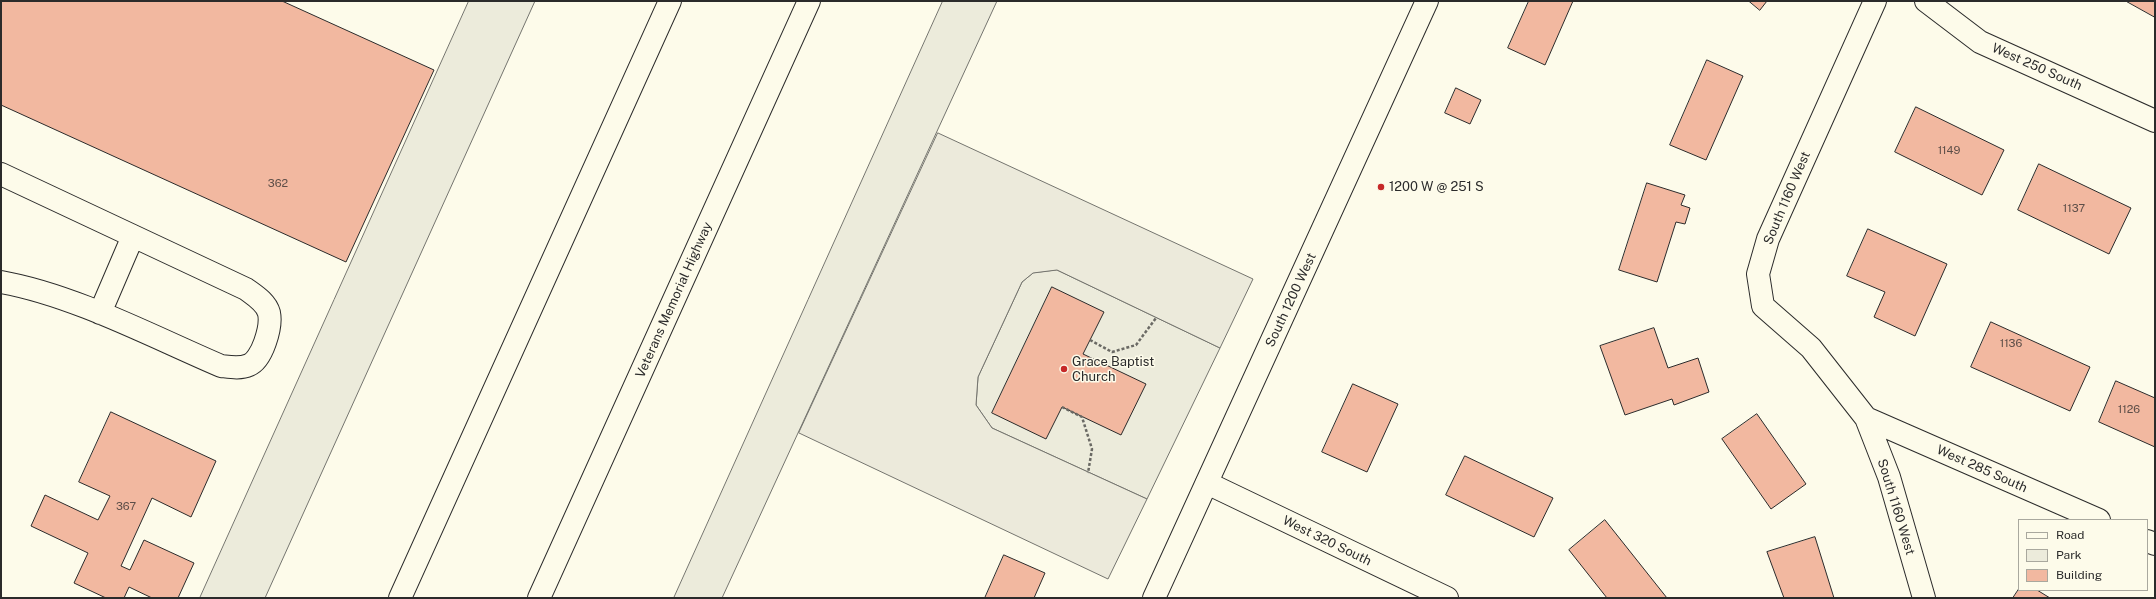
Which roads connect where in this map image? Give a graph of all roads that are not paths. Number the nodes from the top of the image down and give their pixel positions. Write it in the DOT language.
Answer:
graph roads {
  1 [pos="670,1"];
  2 [pos="809,1"];
  3 [pos="1427,1"];
  4 [pos="1875,1"];
  5 [pos="1926,1"];
  6 [pos="2155,121"];
  7 [pos="1,174"];
  8 [pos="133,236"];
  9 [pos="1,282"];
  10 [pos="100,313"];
  11 [pos="1866,418"];
  12 [pos="1207,484"];
  13 [pos="2097,519"];
  14 [pos="400,598"];
  15 [pos="540,598"];
  16 [pos="1154,598"];
  17 [pos="1447,598"];
  18 [pos="1924,598"];
  1 -- 14 [label="main road"];
  2 -- 15 [label="main road, Veterans Memorial Highway"];
  3 -- 12 [label="main road, South 1200 West"];
  4 -- 11 [label="main road, South 1160 West"];
  5 -- 6 [label="main road, West 250 South"];
  7 -- 8 [label="main road"];
  8 -- 10 [label="main road"];
  8 -- 10 [label="main road"];
  9 -- 10 [label="main road"];
  11 -- 13 [label="main road, West 285 South"];
  11 -- 18 [label="main road, South 1160 West"];
  12 -- 16 [label="main road, South 1200 West"];
  12 -- 17 [label="main road, West 320 South"];
}
